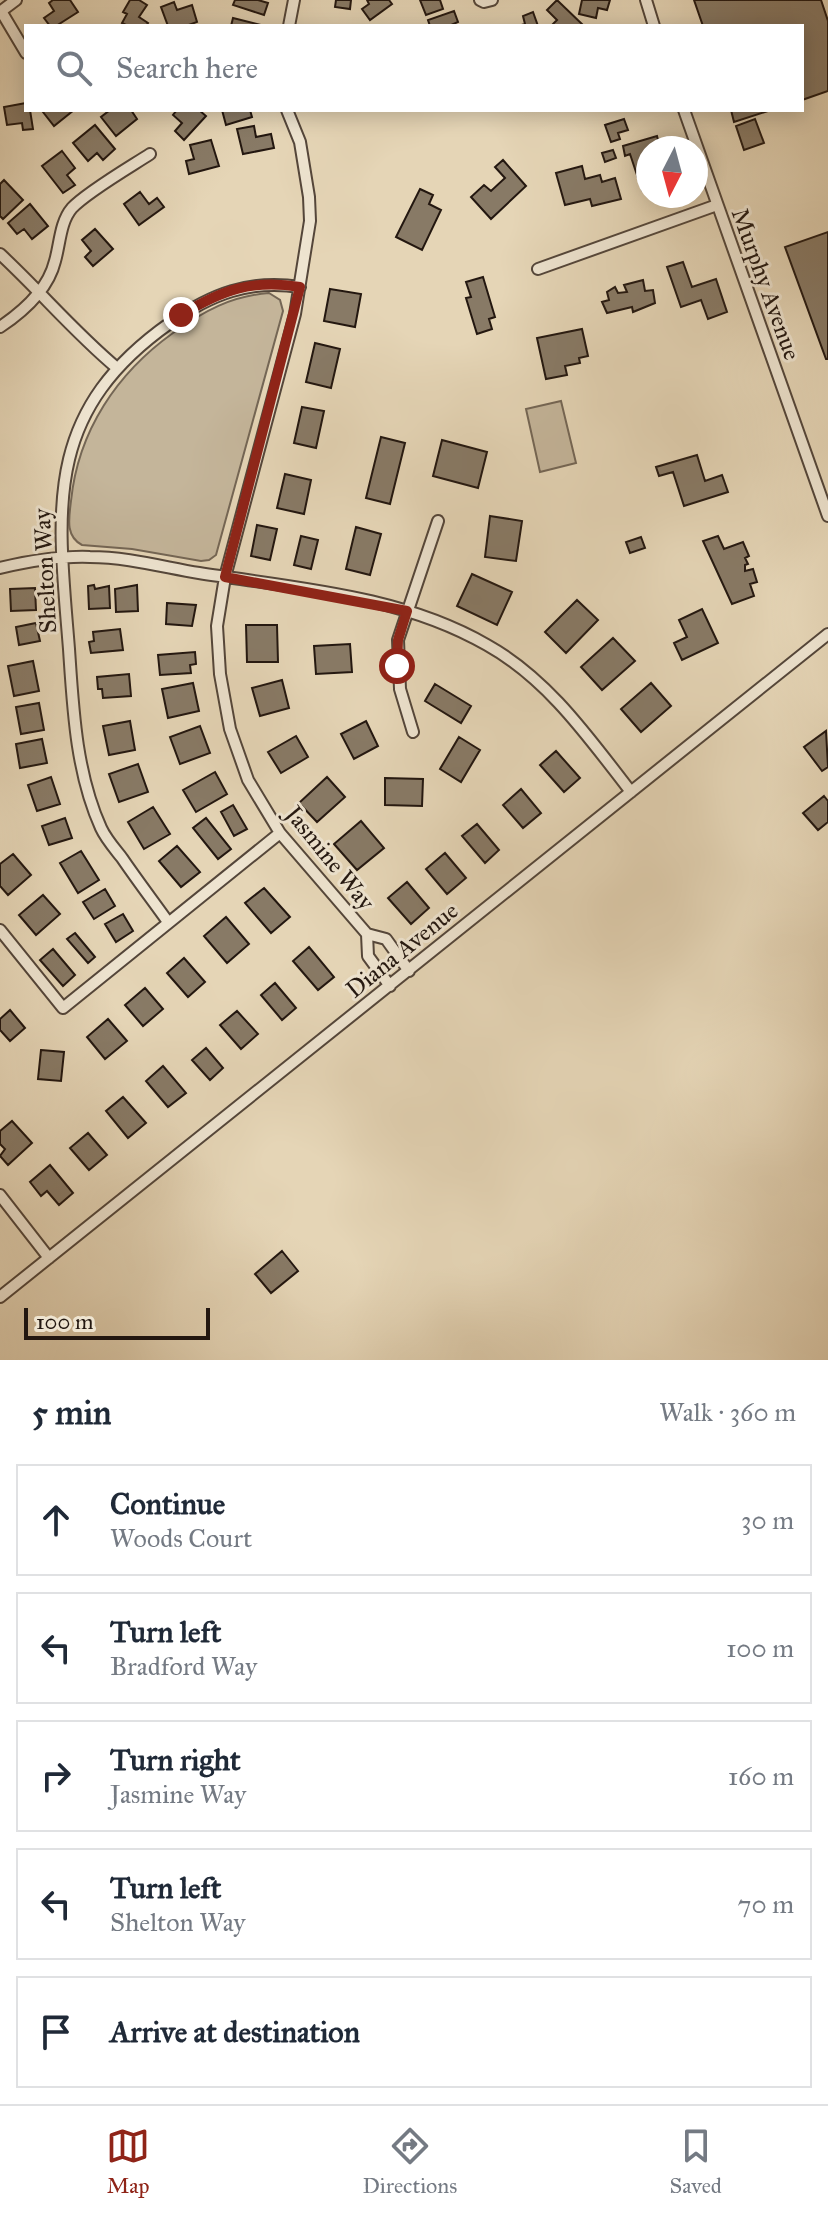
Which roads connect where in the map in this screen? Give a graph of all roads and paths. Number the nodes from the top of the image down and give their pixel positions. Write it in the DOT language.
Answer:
graph roads {
  1 [pos="16,0"];
  2 [pos="294,0"];
  3 [pos="480,0"];
  4 [pos="492,0"];
  5 [pos="646,0"];
  6 [pos="0,12"];
  7 [pos="289,24"];
  8 [pos="653,24"];
  9 [pos="24,50"];
  10 [pos="288,112"];
  11 [pos="685,112"];
  12 [pos="150,154"];
  13 [pos="717,205"];
  14 [pos="0,254"];
  15 [pos="538,269"];
  16 [pos="300,287"];
  17 [pos="41,291"];
  18 [pos="0,327"];
  19 [pos="117,368"];
  20 [pos="828,516"];
  21 [pos="438,521"];
  22 [pos="61,559"];
  23 [pos="0,568"];
  24 [pos="225,577"];
  25 [pos="407,611"];
  26 [pos="828,634"];
  27 [pos="413,732"];
  28 [pos="631,792"];
  29 [pos="280,833"];
  30 [pos="168,922"];
  31 [pos="0,930"];
  32 [pos="367,934"];
  33 [pos="409,971"];
  34 [pos="390,986"];
  35 [pos="0,1195"];
  36 [pos="49,1258"];
  37 [pos="0,1297"];
  1 -- 6 [label="street"];
  2 -- 7 [label="street"];
  3 -- 4 [label="street"];
  5 -- 8 [label="street"];
  6 -- 9 [label="street"];
  10 -- 16 [label="street, Jasmine Way"];
  11 -- 13 [label="street, Murphy Avenue"];
  12 -- 17 [label="street"];
  13 -- 15 [label="street"];
  13 -- 20 [label="street, Murphy Avenue"];
  14 -- 17 [label="street"];
  16 -- 19 [label="street, Shelton Way"];
  16 -- 24 [label="street, Jasmine Way"];
  17 -- 18 [label="street"];
  17 -- 19 [label="street"];
  19 -- 22 [label="street, Shelton Way"];
  21 -- 25 [label="street"];
  22 -- 23 [label="street"];
  22 -- 24 [label="street"];
  22 -- 30 [label="street, Shelton Way"];
  24 -- 25 [label="street"];
  24 -- 29 [label="street, Jasmine Way"];
  25 -- 27 [label="street"];
  25 -- 28 [label="street"];
  26 -- 28 [label="street, Diana Avenue"];
  28 -- 33 [label="street, Diana Avenue"];
  29 -- 30 [label="street"];
  29 -- 32 [label="street, Jasmine Way"];
  30 -- 31 [label="street"];
  32 -- 33 [label="street, Jasmine Way"];
  32 -- 34 [label="street, Jasmine Way"];
  33 -- 34 [label="street, Diana Avenue"];
  34 -- 36 [label="street, Diana Avenue"];
  35 -- 36 [label="street"];
  36 -- 37 [label="street, Diana Avenue"];
}
